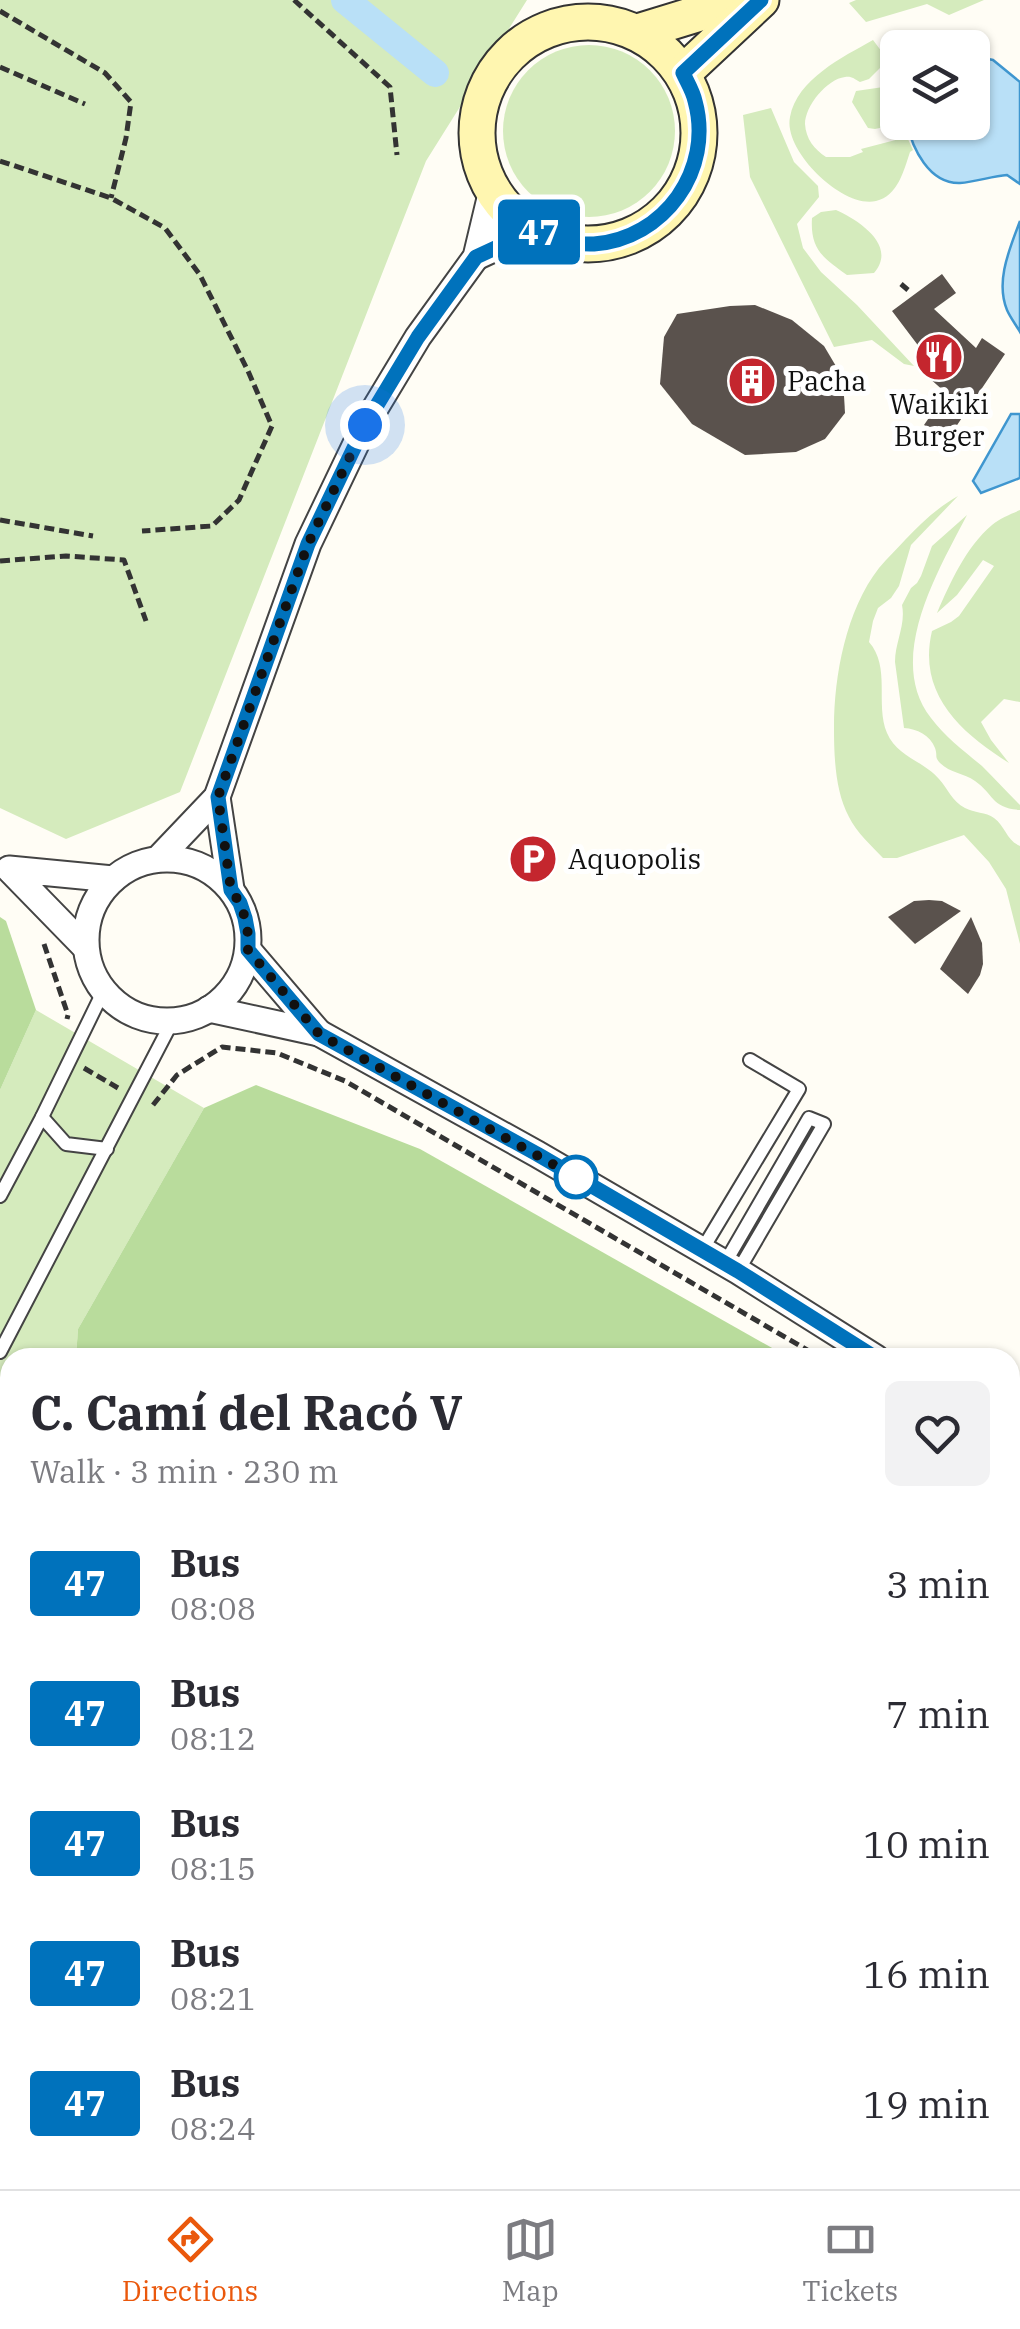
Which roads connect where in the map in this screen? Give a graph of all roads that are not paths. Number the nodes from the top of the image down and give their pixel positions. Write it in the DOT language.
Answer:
graph roads {
  1 [pos="742,0"];
  2 [pos="761,0"];
  3 [pos="558,13"];
  4 [pos="617,19"];
  5 [pos="683,73"];
  6 [pos="492,190"];
  7 [pos="534,230"];
  8 [pos="476,257"];
  9 [pos="218,797"];
  10 [pos="158,859"];
  11 [pos="4,866"];
  12 [pos="113,879"];
  13 [pos="231,890"];
  14 [pos="85,946"];
  15 [pos="248,950"];
  16 [pos="103,992"];
  17 [pos="210,1010"];
  18 [pos="172,1022"];
  19 [pos="319,1034"];
  20 [pos="750,1060"];
  21 [pos="42,1117"];
  22 [pos="107,1149"];
  23 [pos="0,1196"];
  24 [pos="702,1250"];
  25 [pos="731,1267"];
  26 [pos="2,1348"];
  27 [pos="860,1348"];
  1 -- 4 [label="street"];
  2 -- 5 [label="street"];
  3 -- 4 [label="street"];
  3 -- 6 [label="street"];
  4 -- 5 [label="street"];
  5 -- 7 [label="street"];
  6 -- 7 [label="street"];
  6 -- 8 [label="street"];
  7 -- 8 [label="street"];
  8 -- 9 [label="street"];
  9 -- 10 [label="street"];
  9 -- 13 [label="street"];
  10 -- 12 [label="street"];
  10 -- 13 [label="street"];
  11 -- 12 [label="street"];
  11 -- 14 [label="street"];
  12 -- 14 [label="street"];
  13 -- 15 [label="street"];
  14 -- 16 [label="street"];
  15 -- 17 [label="street"];
  15 -- 19 [label="street"];
  16 -- 18 [label="street"];
  16 -- 21 [label="lane"];
  17 -- 18 [label="street"];
  17 -- 19 [label="street"];
  18 -- 22 [label="lane"];
  19 -- 24 [label="street"];
  20 -- 24 [label="lane"];
  21 -- 22 [label="lane"];
  21 -- 23 [label="lane"];
  22 -- 26 [label="lane"];
  24 -- 25 [label="street"];
  25 -- 25 [label="lane"];
  25 -- 27 [label="street"];
}
